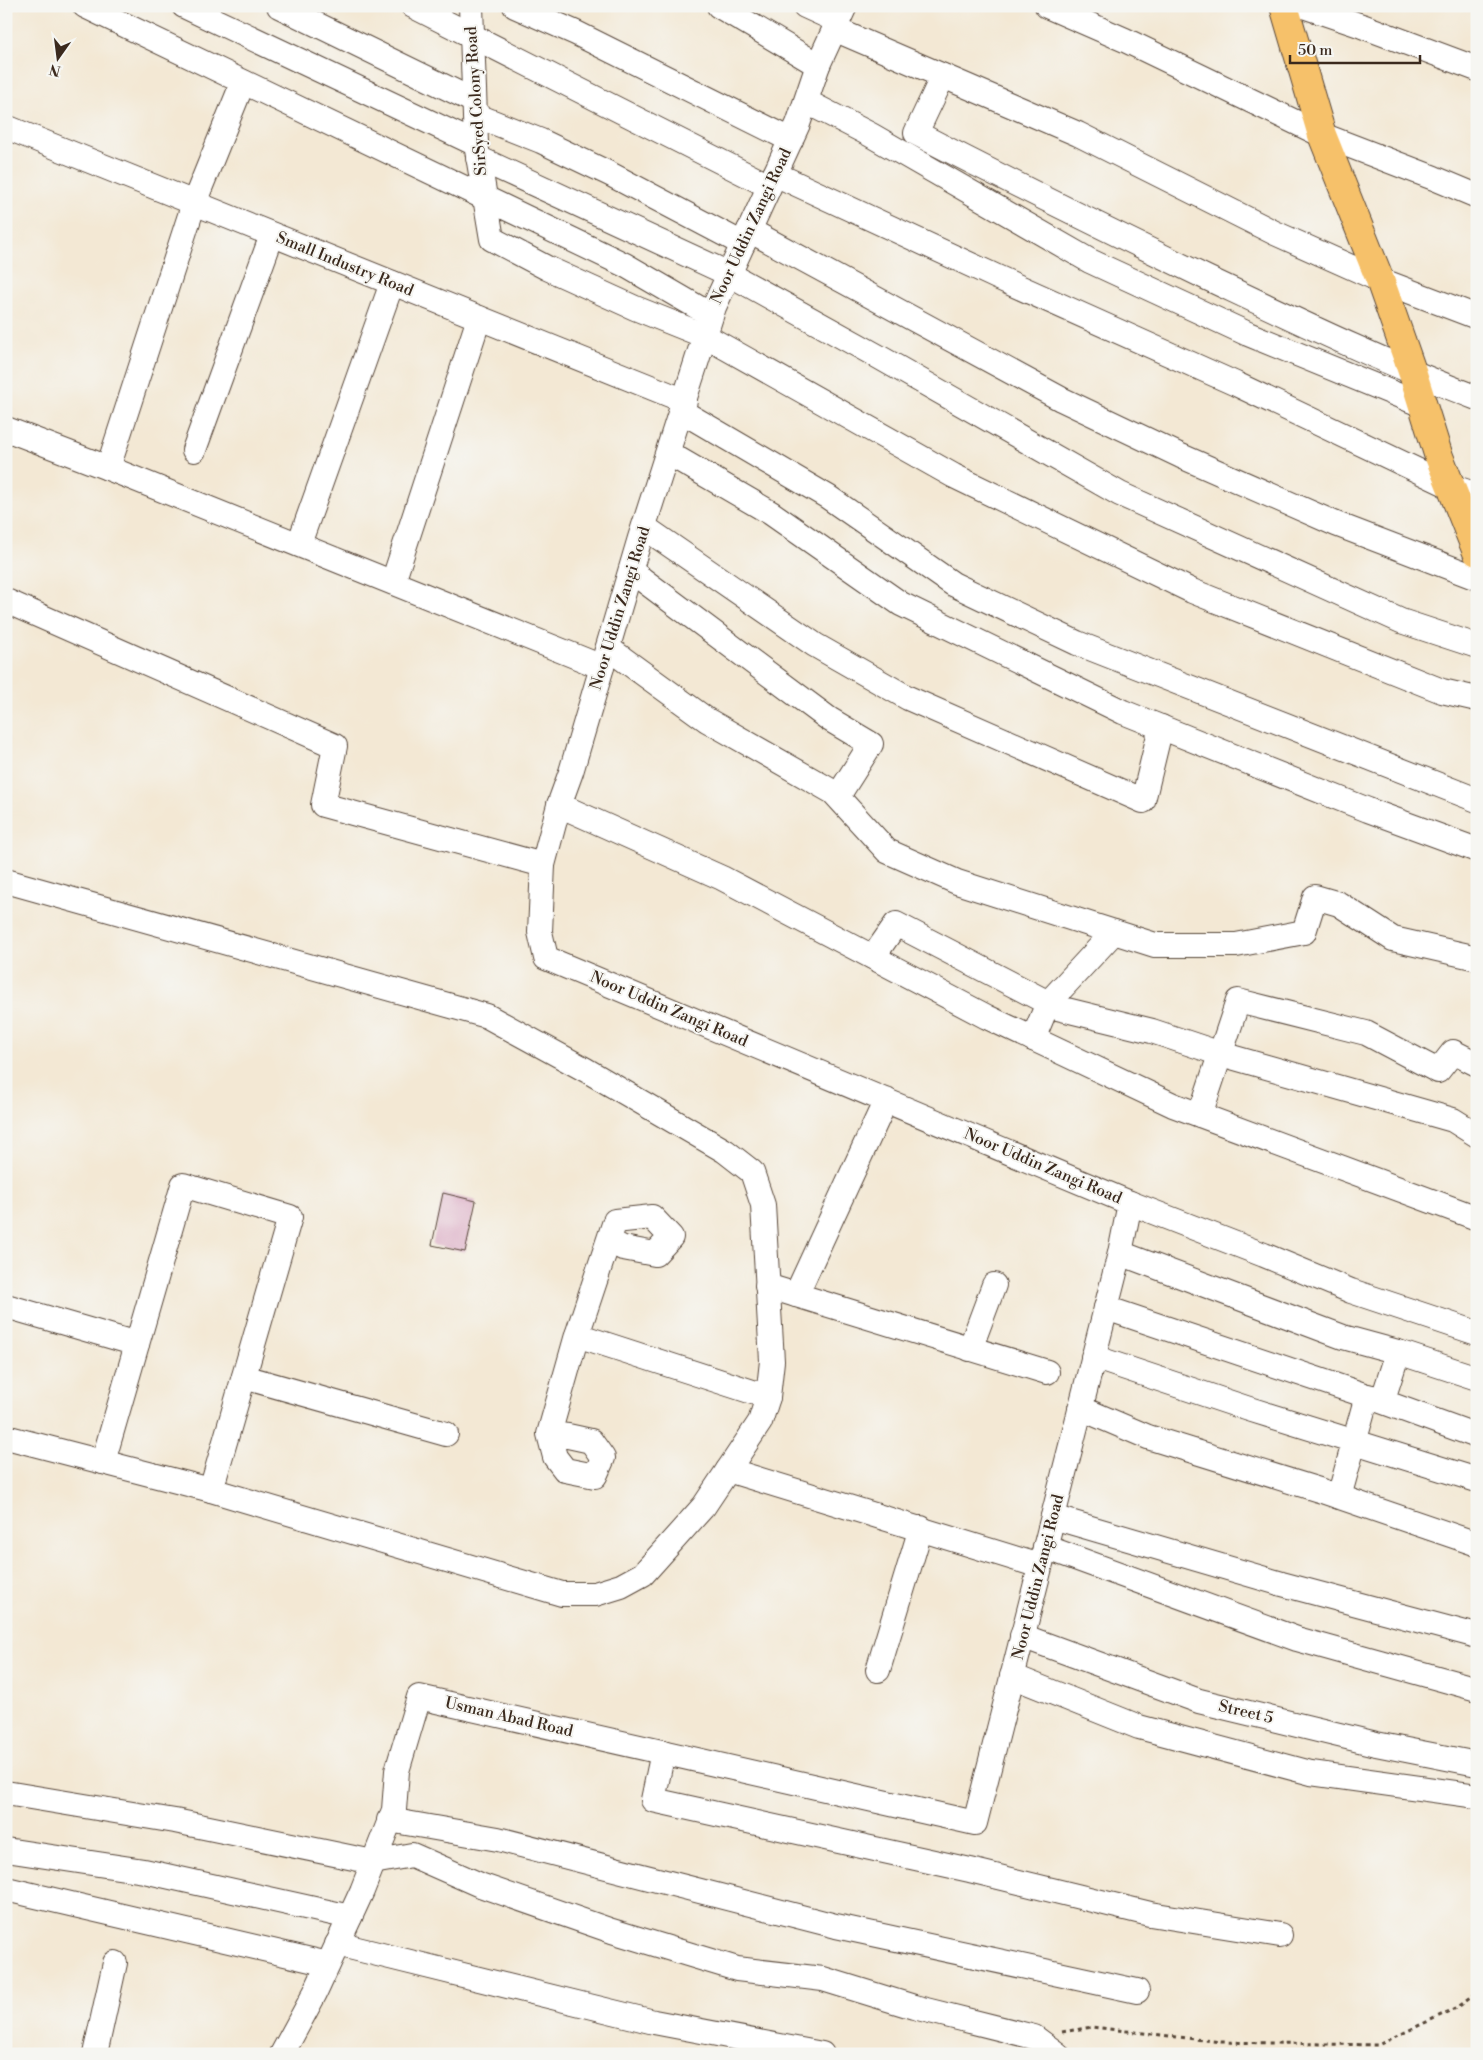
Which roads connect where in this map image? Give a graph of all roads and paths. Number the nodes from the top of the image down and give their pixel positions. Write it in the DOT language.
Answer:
graph roads {
  1 [pos="85,6"];
  2 [pos="184,6"];
  3 [pos="279,6"];
  4 [pos="413,6"];
  5 [pos="470,6"];
  6 [pos="515,6"];
  7 [pos="719,6"];
  8 [pos="805,6"];
  9 [pos="1047,6"];
  10 [pos="1284,6"];
  11 [pos="1303,6"];
  12 [pos="839,19"];
  13 [pos="471,36"];
  14 [pos="818,65"];
  15 [pos="1477,69"];
  16 [pos="943,76"];
  17 [pos="243,82"];
  18 [pos="807,102"];
  19 [pos="474,108"];
  20 [pos="6,127"];
  21 [pos="1322,135"];
  22 [pos="791,140"];
  23 [pos="477,151"];
  24 [pos="772,180"];
  25 [pos="484,196"];
  26 [pos="1477,196"];
  27 [pos="194,203"];
  28 [pos="272,234"];
  29 [pos="746,237"];
  30 [pos="729,274"];
  31 [pos="1380,280"];
  32 [pos="392,283"];
  33 [pos="1477,317"];
  34 [pos="479,318"];
  35 [pos="708,325"];
  36 [pos="1413,374"];
  37 [pos="1477,398"];
  38 [pos="1422,405"];
  39 [pos="683,406"];
  40 [pos="6,429"];
  41 [pos="194,450"];
  42 [pos="668,452"];
  43 [pos="108,468"];
  44 [pos="1450,486"];
  45 [pos="1477,495"];
  46 [pos="644,527"];
  47 [pos="299,544"];
  48 [pos="1477,552"];
  49 [pos="631,571"];
  50 [pos="1477,578"];
  51 [pos="393,582"];
  52 [pos="6,601"];
  53 [pos="1477,646"];
  54 [pos="605,658"];
  55 [pos="1477,699"];
  56 [pos="1161,727"];
  57 [pos="838,796"];
  58 [pos="1477,800"];
  59 [pos="559,805"];
  60 [pos="1477,850"];
  61 [pos="543,865"];
  62 [pos="6,881"];
  63 [pos="1114,932"];
  64 [pos="873,957"];
  65 [pos="1477,958"];
  66 [pos="1048,1003"];
  67 [pos="1033,1039"];
  68 [pos="1221,1054"];
  69 [pos="1477,1064"];
  70 [pos="886,1100"];
  71 [pos="1200,1115"];
  72 [pos="1477,1135"];
  73 [pos="1130,1203"];
  74 [pos="1477,1218"];
  75 [pos="608,1241"];
  76 [pos="1120,1254"];
  77 [pos="994,1285"];
  78 [pos="768,1286"];
  79 [pos="796,1295"];
  80 [pos="6,1306"];
  81 [pos="1106,1308"];
  82 [pos="1477,1333"];
  83 [pos="577,1335"];
  84 [pos="137,1344"];
  85 [pos="970,1349"];
  86 [pos="1398,1352"];
  87 [pos="1094,1357"];
  88 [pos="1047,1372"];
  89 [pos="244,1377"];
  90 [pos="1477,1378"];
  91 [pos="1367,1396"];
  92 [pos="768,1397"];
  93 [pos="1080,1408"];
  94 [pos="446,1434"];
  95 [pos="549,1434"];
  96 [pos="1477,1436"];
  97 [pos="6,1438"];
  98 [pos="1355,1440"];
  99 [pos="103,1462"];
  100 [pos="728,1470"];
  101 [pos="1477,1480"];
  102 [pos="211,1490"];
  103 [pos="1339,1497"];
  104 [pos="1053,1517"];
  105 [pos="921,1528"];
  106 [pos="1477,1544"];
  107 [pos="1043,1556"];
  108 [pos="1022,1636"];
  109 [pos="1477,1636"];
  110 [pos="878,1670"];
  111 [pos="1012,1676"];
  112 [pos="1477,1689"];
  113 [pos="663,1752"];
  114 [pos="1477,1764"];
  115 [pos="6,1793"];
  116 [pos="1477,1796"];
  117 [pos="390,1820"];
  118 [pos="975,1823"];
  119 [pos="6,1850"];
  120 [pos="373,1862"];
  121 [pos="6,1889"];
  122 [pos="350,1917"];
  123 [pos="1280,1935"];
  124 [pos="333,1954"];
  125 [pos="115,1963"];
  126 [pos="1137,1991"];
  127 [pos="1477,1993"];
  128 [pos="1034,2037"];
  129 [pos="95,2054"];
  130 [pos="282,2054"];
  131 [pos="822,2054"];
  132 [pos="1057,2054"];
  1 -- 17 [label="street"];
  2 -- 23 [label="street"];
  3 -- 19 [label="street"];
  4 -- 13 [label="street"];
  5 -- 13 [label="street, SirSyed Colony Road"];
  6 -- 22 [label="street"];
  7 -- 14 [label="street"];
  8 -- 12 [label="street"];
  9 -- 21 [label="street"];
  10 -- 21 [label="main road"];
  11 -- 15 [label="street"];
  12 -- 14 [label="street, Noor Uddin Zangi Road"];
  12 -- 16 [label="street"];
  13 -- 19 [label="street, SirSyed Colony Road"];
  13 -- 24 [label="street"];
  14 -- 18 [label="street, Noor Uddin Zangi Road"];
  16 -- 31 [label="street"];
  16 -- 36 [label="street"];
  17 -- 25 [label="street"];
  17 -- 27 [label="street"];
  18 -- 22 [label="street, Noor Uddin Zangi Road"];
  18 -- 38 [label="street"];
  19 -- 23 [label="street, SirSyed Colony Road"];
  19 -- 29 [label="street"];
  20 -- 27 [label="street, Small Industry Road"];
  21 -- 26 [label="street"];
  21 -- 31 [label="main road"];
  22 -- 24 [label="street, Noor Uddin Zangi Road"];
  23 -- 25 [label="street, SirSyed Colony Road"];
  23 -- 30 [label="street"];
  24 -- 29 [label="street, Noor Uddin Zangi Road"];
  24 -- 44 [label="street"];
  25 -- 35 [label="street"];
  25 -- 35 [label="street, SirSyed Colony Road"];
  27 -- 28 [label="street, Small Industry Road"];
  27 -- 43 [label="street"];
  28 -- 32 [label="street, Small Industry Road"];
  28 -- 41 [label="street"];
  29 -- 30 [label="street, Noor Uddin Zangi Road"];
  29 -- 50 [label="street"];
  30 -- 35 [label="street, Noor Uddin Zangi Road"];
  30 -- 53 [label="street"];
  31 -- 33 [label="street"];
  31 -- 36 [label="main road"];
  32 -- 34 [label="street, Small Industry Road"];
  32 -- 47 [label="street"];
  34 -- 39 [label="street, Small Industry Road"];
  34 -- 51 [label="street"];
  35 -- 39 [label="street, Noor Uddin Zangi Road"];
  35 -- 55 [label="street"];
  36 -- 37 [label="street"];
  36 -- 38 [label="main road"];
  38 -- 44 [label="main road"];
  39 -- 42 [label="street, Noor Uddin Zangi Road"];
  39 -- 58 [label="street, Small Industry Road"];
  40 -- 43 [label="street"];
  42 -- 46 [label="street, Noor Uddin Zangi Road"];
  42 -- 56 [label="street"];
  43 -- 47 [label="street"];
  44 -- 45 [label="street"];
  44 -- 48 [label="main road"];
  46 -- 49 [label="street, Noor Uddin Zangi Road"];
  46 -- 56 [label="street"];
  47 -- 51 [label="street"];
  49 -- 54 [label="street, Noor Uddin Zangi Road"];
  49 -- 57 [label="street"];
  51 -- 54 [label="street"];
  52 -- 61 [label="street"];
  54 -- 57 [label="street"];
  54 -- 59 [label="street, Noor Uddin Zangi Road"];
  56 -- 60 [label="street"];
  57 -- 63 [label="street"];
  59 -- 61 [label="street, Noor Uddin Zangi Road"];
  59 -- 64 [label="street"];
  61 -- 70 [label="street, Noor Uddin Zangi Road"];
  62 -- 78 [label="street"];
  63 -- 65 [label="street"];
  63 -- 66 [label="street"];
  64 -- 66 [label="street"];
  64 -- 67 [label="street"];
  66 -- 67 [label="street"];
  66 -- 68 [label="street"];
  67 -- 71 [label="street"];
  68 -- 69 [label="street"];
  68 -- 71 [label="street"];
  68 -- 72 [label="street"];
  70 -- 73 [label="street, Noor Uddin Zangi Road"];
  70 -- 79 [label="street"];
  71 -- 74 [label="street"];
  73 -- 76 [label="street, Noor Uddin Zangi Road"];
  73 -- 82 [label="street"];
  75 -- 83 [label="street"];
  76 -- 81 [label="street, Noor Uddin Zangi Road"];
  76 -- 86 [label="street"];
  77 -- 85 [label="street"];
  78 -- 79 [label="street"];
  78 -- 92 [label="street"];
  79 -- 85 [label="street"];
  80 -- 84 [label="street"];
  81 -- 87 [label="street, Noor Uddin Zangi Road"];
  81 -- 91 [label="street"];
  83 -- 92 [label="street"];
  83 -- 95 [label="street"];
  84 -- 89 [label="street"];
  84 -- 99 [label="street"];
  85 -- 88 [label="street"];
  86 -- 90 [label="street"];
  86 -- 91 [label="street"];
  87 -- 93 [label="street, Noor Uddin Zangi Road"];
  87 -- 98 [label="street"];
  89 -- 94 [label="street"];
  89 -- 102 [label="street"];
  91 -- 96 [label="street"];
  91 -- 98 [label="street"];
  92 -- 100 [label="street"];
  93 -- 103 [label="street"];
  93 -- 104 [label="street, Noor Uddin Zangi Road"];
  97 -- 99 [label="street"];
  98 -- 101 [label="street"];
  98 -- 103 [label="street"];
  99 -- 102 [label="street"];
  100 -- 102 [label="street"];
  100 -- 105 [label="street"];
  103 -- 106 [label="street"];
  104 -- 107 [label="street, Noor Uddin Zangi Road"];
  104 -- 109 [label="street"];
  105 -- 107 [label="street"];
  105 -- 110 [label="street"];
  107 -- 108 [label="street, Noor Uddin Zangi Road"];
  107 -- 112 [label="street"];
  108 -- 111 [label="street, Noor Uddin Zangi Road"];
  108 -- 114 [label="street, Street 5"];
  111 -- 116 [label="street"];
  111 -- 118 [label="street, Noor Uddin Zangi Road"];
  113 -- 117 [label="street, Usman Abad Road"];
  113 -- 118 [label="street, Usman Abad Road"];
  113 -- 123 [label="street"];
  115 -- 120 [label="street"];
  117 -- 120 [label="street, Usman Abad Road"];
  117 -- 126 [label="street"];
  119 -- 122 [label="street"];
  120 -- 122 [label="street, Usman Abad Road"];
  120 -- 128 [label="street"];
  121 -- 124 [label="street"];
  122 -- 124 [label="street, Usman Abad Road"];
  124 -- 130 [label="street, Usman Abad Road"];
  124 -- 131 [label="street"];
  125 -- 129 [label="street"];
  127 -- 128 [label="path"];
  128 -- 132 [label="street"];
}
